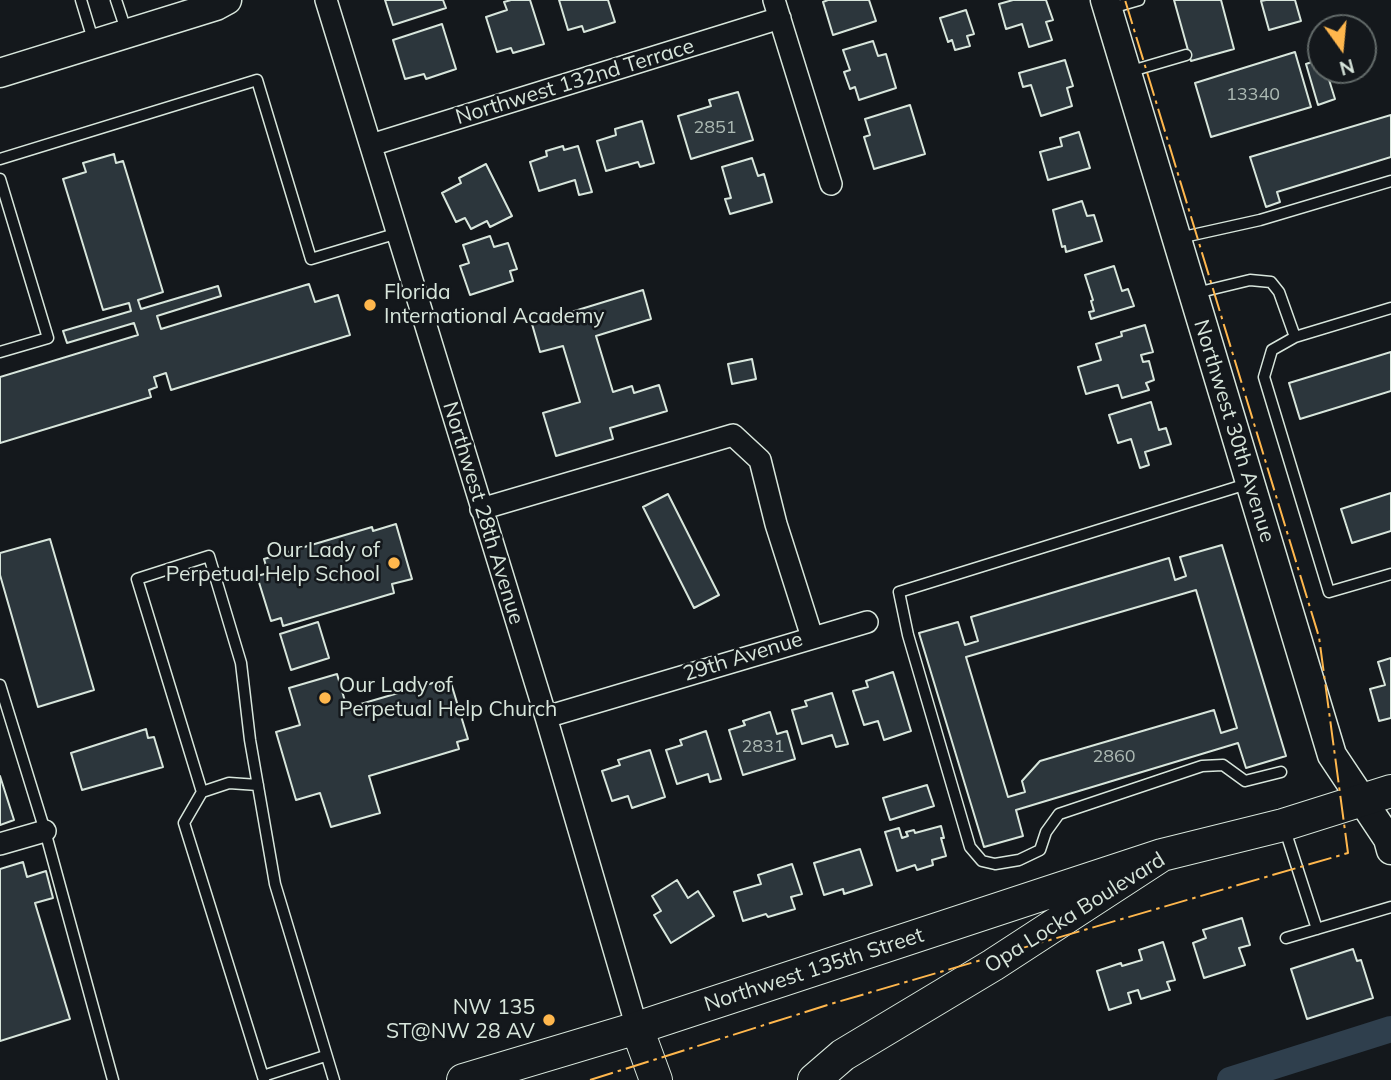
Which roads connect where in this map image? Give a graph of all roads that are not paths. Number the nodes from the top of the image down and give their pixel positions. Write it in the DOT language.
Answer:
graph roads {
  1 [pos="81,0"];
  2 [pos="116,0"];
  3 [pos="227,0"];
  4 [pos="326,0"];
  5 [pos="1139,0"];
  6 [pos="1106,5"];
  7 [pos="777,9"];
  8 [pos="127,33"];
  9 [pos="94,43"];
  10 [pos="1186,55"];
  11 [pos="0,73"];
  12 [pos="1127,73"];
  13 [pos="371,145"];
  14 [pos="0,159"];
  15 [pos="0,179"];
  16 [pos="1391,181"];
  17 [pos="831,184"];
  18 [pos="398,233"];
  19 [pos="1176,239"];
  20 [pos="1193,294"];
  21 [pos="1391,308"];
  22 [pos="1294,337"];
  23 [pos="0,352"];
  24 [pos="1250,483"];
  25 [pos="481,509"];
  26 [pos="1391,574"];
  27 [pos="867,622"];
  28 [pos="812,637"];
  29 [pos="0,685"];
  30 [pos="545,717"];
  31 [pos="1281,772"];
  32 [pos="258,785"];
  33 [pos="1391,791"];
  34 [pos="202,792"];
  35 [pos="1360,801"];
  36 [pos="1283,825"];
  37 [pos="45,831"];
  38 [pos="0,844"];
  39 [pos="1391,850"];
  40 [pos="1162,855"];
  41 [pos="1391,907"];
  42 [pos="1317,929"];
  43 [pos="1286,938"];
  44 [pos="637,1028"];
  45 [pos="325,1056"];
  46 [pos="263,1078"];
  47 [pos="113,1080"];
  48 [pos="334,1080"];
  49 [pos="463,1080"];
  50 [pos="656,1080"];
  51 [pos="814,1080"];
  1 -- 9 [label="lane"];
  2 -- 8 [label="lane"];
  3 -- 8 [label="street"];
  4 -- 13 [label="street, Northwest 28th Avenue"];
  5 -- 6 [label="lane"];
  6 -- 12 [label="street, Northwest 30th Avenue"];
  7 -- 13 [label="street, Northwest 132nd Terrace"];
  7 -- 17 [label="street"];
  8 -- 9 [label="street"];
  9 -- 11 [label="street"];
  10 -- 12 [label="lane"];
  12 -- 19 [label="street, Northwest 30th Avenue"];
  13 -- 18 [label="street, Northwest 28th Avenue"];
  14 -- 18 [label="lane"];
  15 -- 23 [label="lane"];
  16 -- 19 [label="lane"];
  18 -- 25 [label="street, Northwest 28th Avenue"];
  19 -- 20 [label="street, Northwest 30th Avenue"];
  20 -- 22 [label="lane"];
  20 -- 24 [label="street, Northwest 30th Avenue"];
  21 -- 22 [label="lane"];
  22 -- 26 [label="lane"];
  24 -- 31 [label="lane"];
  24 -- 35 [label="street, Northwest 30th Avenue"];
  25 -- 28 [label="street, 29th Avenue"];
  25 -- 30 [label="street, Northwest 28th Avenue"];
  27 -- 28 [label="street"];
  28 -- 30 [label="street, 29th Avenue"];
  29 -- 37 [label="lane"];
  30 -- 44 [label="street, Northwest 28th Avenue"];
  32 -- 34 [label="lane"];
  32 -- 34 [label="lane"];
  32 -- 45 [label="lane"];
  33 -- 35 [label="main road"];
  34 -- 46 [label="lane"];
  35 -- 36 [label="main road, Opa Locka Boulevard"];
  35 -- 39 [label="street, Northwest 30th Avenue"];
  36 -- 40 [label="main road, Opa Locka Boulevard"];
  36 -- 42 [label="lane"];
  37 -- 38 [label="street"];
  37 -- 47 [label="lane"];
  40 -- 44 [label="main road, Northwest 135th Street"];
  40 -- 51 [label="main road, Opa Locka Boulevard"];
  41 -- 42 [label="lane"];
  42 -- 43 [label="lane"];
  44 -- 49 [label="main road, Northwest 135th Street"];
  44 -- 50 [label="main road"];
  45 -- 46 [label="lane"];
  45 -- 48 [label="lane"];
}
